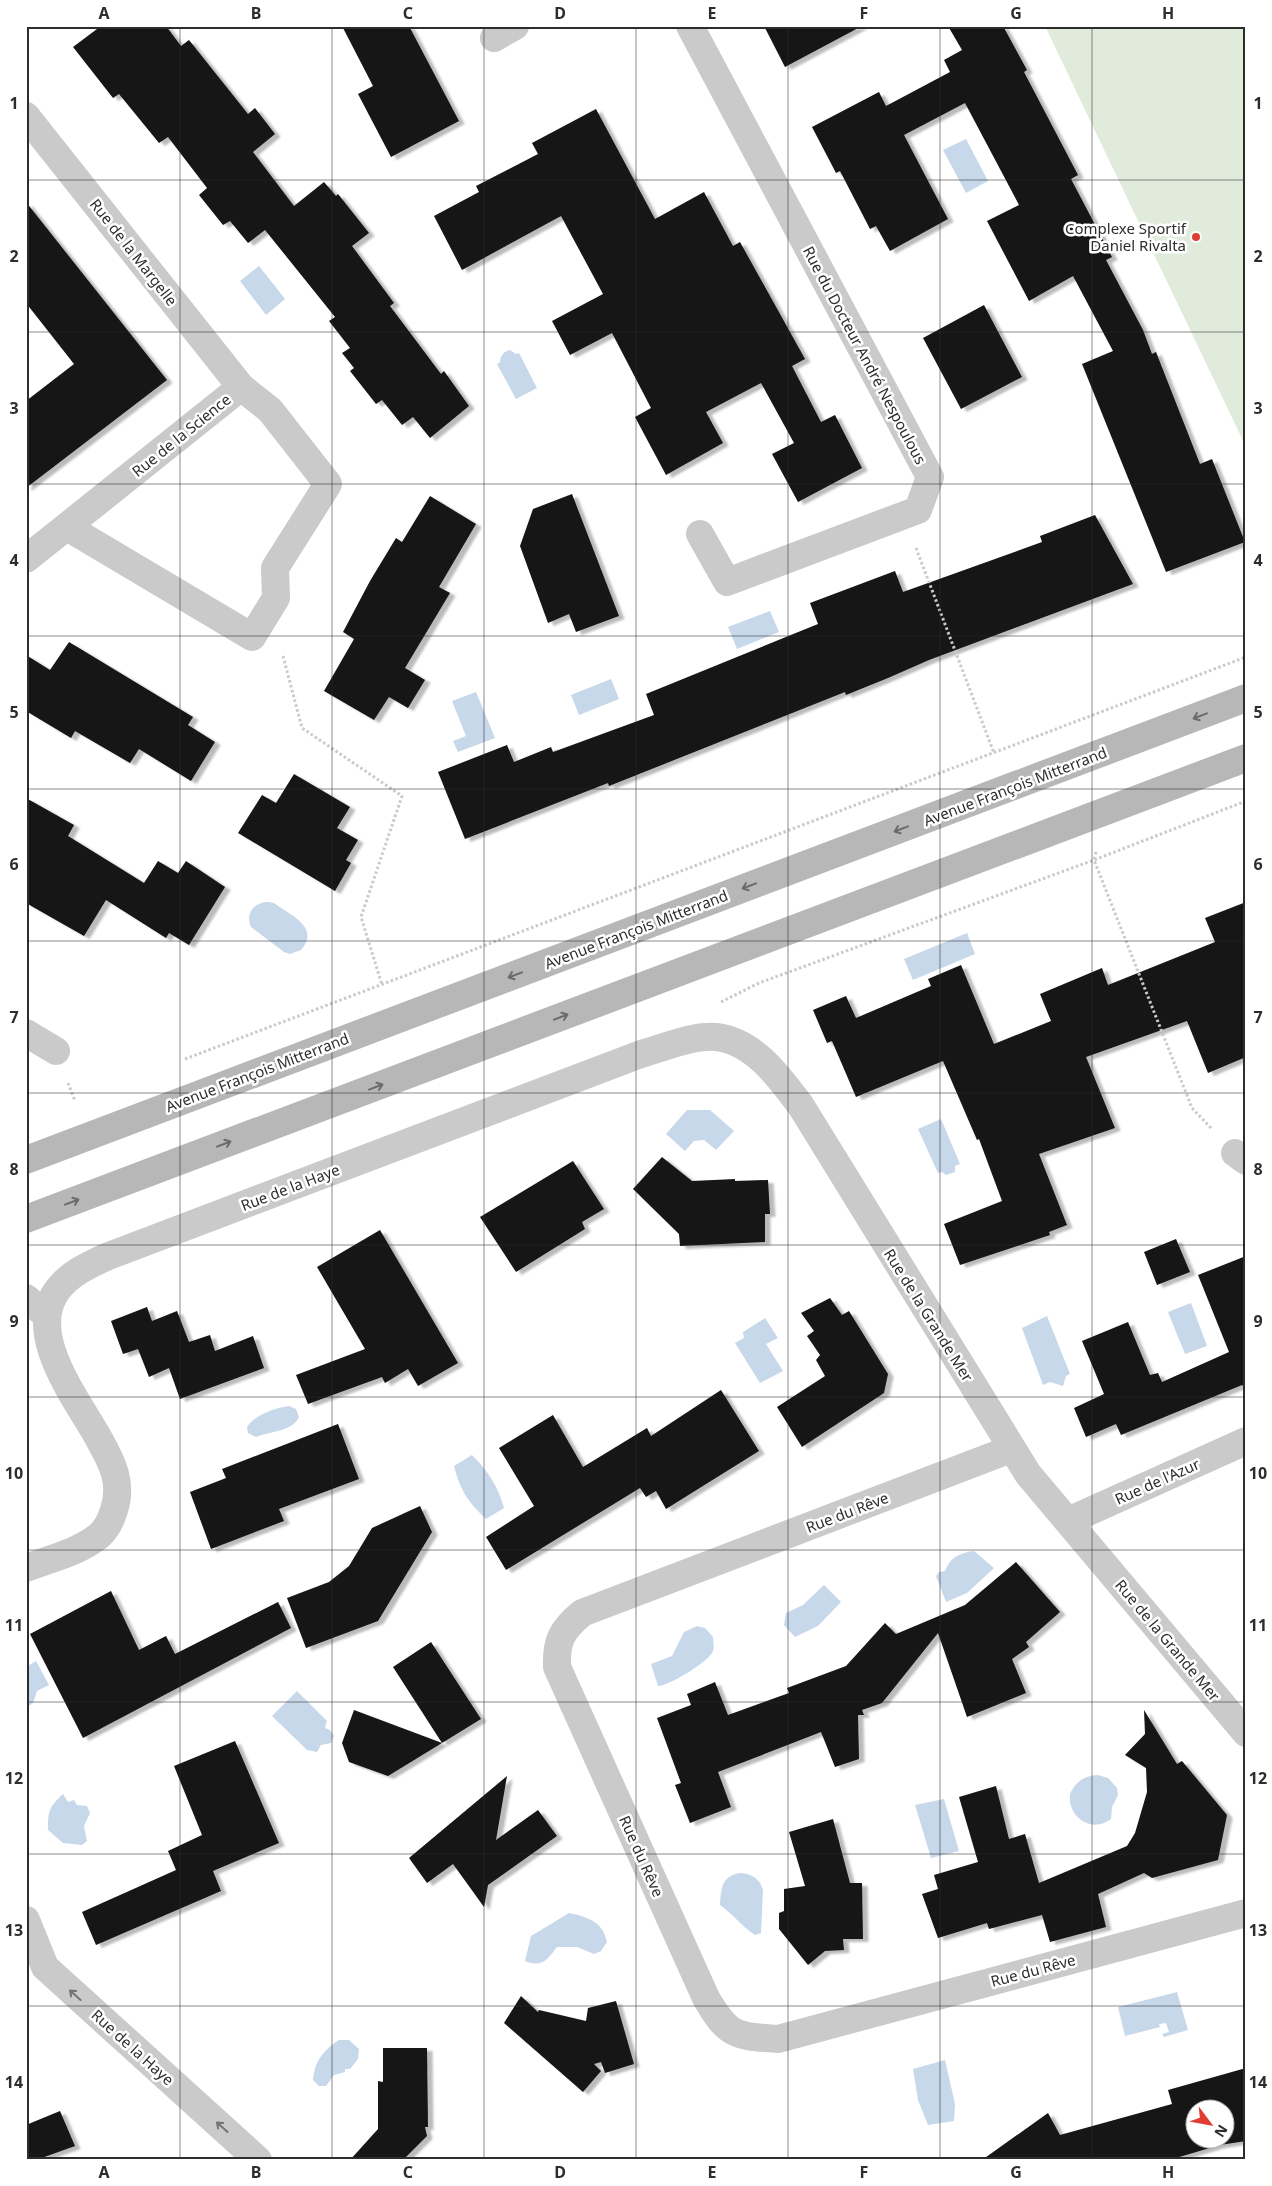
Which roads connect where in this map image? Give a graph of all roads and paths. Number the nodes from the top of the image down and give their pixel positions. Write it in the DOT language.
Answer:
graph roads {
  1 [pos="690,26"];
  2 [pos="26,116"];
  3 [pos="241,387"];
  4 [pos="904,516"];
  5 [pos="66,526"];
  6 [pos="700,534"];
  7 [pos="26,559"];
  8 [pos="261,622"];
  9 [pos="1246,658"];
  10 [pos="1246,698"];
  11 [pos="1077,721"];
  12 [pos="994,753"];
  13 [pos="1090,757"];
  14 [pos="1246,758"];
  15 [pos="1109,809"];
  16 [pos="382,985"];
  17 [pos="26,1033"];
  18 [pos="56,1050"];
  19 [pos="178,1062"];
  20 [pos="555,1087"];
  21 [pos="85,1098"];
  22 [pos="67,1104"];
  23 [pos="1240,1157"];
  24 [pos="26,1160"];
  25 [pos="26,1219"];
  26 [pos="36,1307"];
  27 [pos="1246,1441"];
  28 [pos="1011,1449"];
  29 [pos="1068,1521"];
  30 [pos="26,1568"];
  31 [pos="1246,1733"];
  32 [pos="1246,1913"];
  33 [pos="26,1920"];
  34 [pos="32,1952"];
  35 [pos="258,2160"];
  1 -- 4 [label="street, Rue du Docteur André Nespoulous"];
  2 -- 3 [label="street, Rue de la Margelle"];
  3 -- 5 [label="street, Rue de la Science"];
  3 -- 8 [label="street, Rue de la Science"];
  4 -- 6 [label="street, Rue du Docteur André Nespoulous"];
  4 -- 12 [label="path"];
  5 -- 7 [label="street, Rue de la Science"];
  5 -- 8 [label="street, Rue de la Science"];
  8 -- 16 [label="path"];
  9 -- 11 [label="path"];
  10 -- 13 [label="main road, Avenue François Mitterrand, one-way"];
  11 -- 12 [label="path"];
  11 -- 13 [label="path"];
  12 -- 16 [label="path"];
  13 -- 24 [label="main road, Avenue François Mitterrand, one-way"];
  14 -- 15 [label="main road"];
  15 -- 23 [label="path"];
  25 -- 15 [label="main road, one-way"];
  16 -- 19 [label="path"];
  17 -- 18 [label="street"];
  20 -- 26 [label="street, Rue de la Haye"];
  20 -- 28 [label="street, Rue de la Grande Mer"];
  21 -- 22 [label="path"];
  26 -- 30 [label="street, Rue de la Haye"];
  27 -- 29 [label="street, Rue de l'Azur"];
  28 -- 29 [label="street, Rue de la Grande Mer"];
  28 -- 32 [label="street, Rue du Rêve"];
  29 -- 31 [label="street, Rue de la Grande Mer"];
  33 -- 34 [label="street, Rue de la Haye"];
  35 -- 34 [label="street, Rue de la Haye, one-way"];
}
